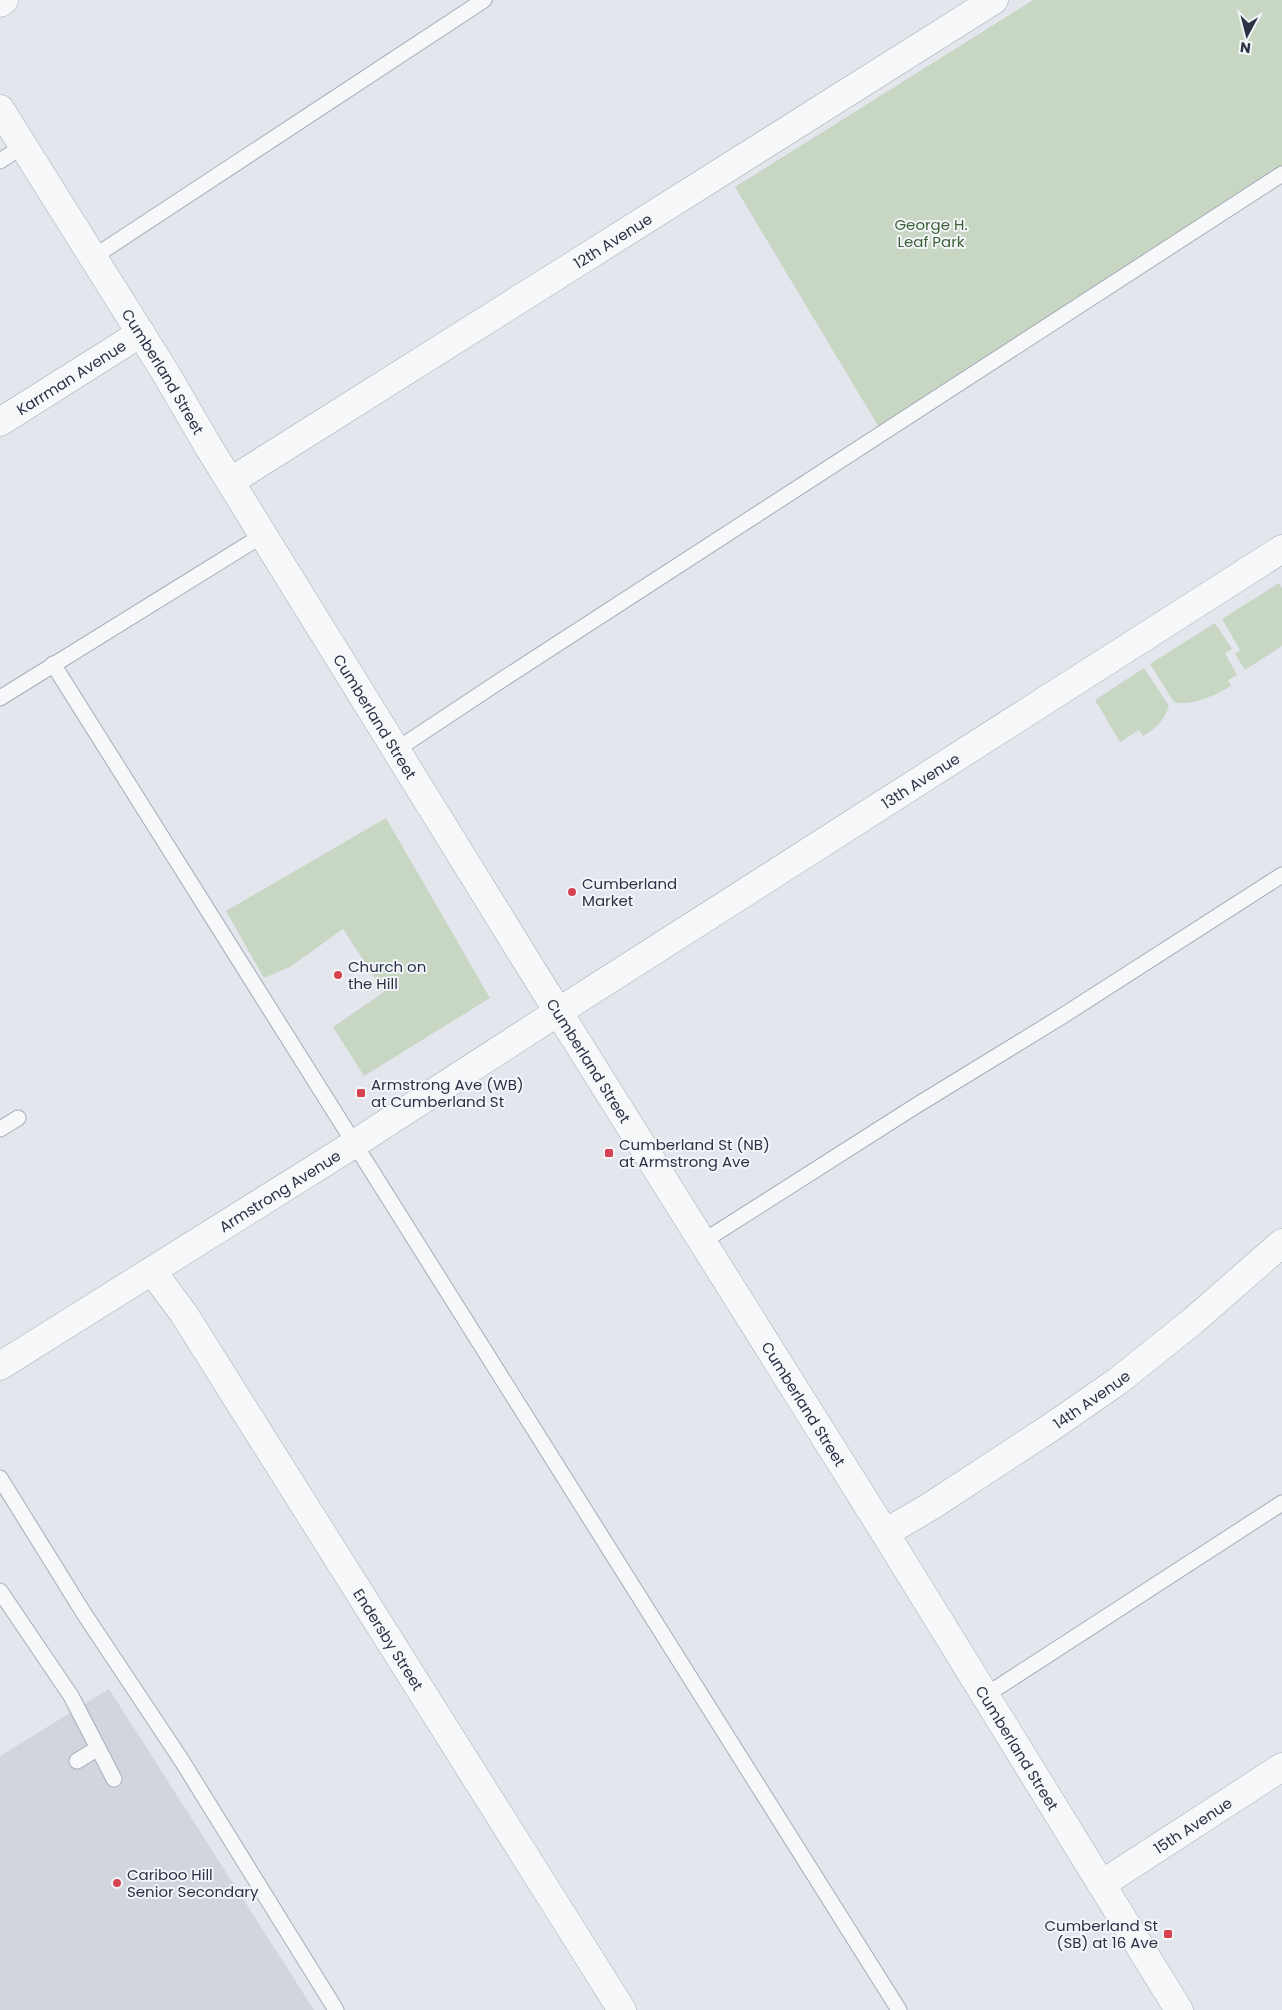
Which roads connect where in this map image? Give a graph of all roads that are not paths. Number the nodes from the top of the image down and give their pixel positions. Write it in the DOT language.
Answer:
graph roads {
  1 [pos="4,0"];
  2 [pos="484,0"];
  3 [pos="994,0"];
  4 [pos="0,3"];
  5 [pos="0,109"];
  6 [pos="23,146"];
  7 [pos="0,161"];
  8 [pos="1282,174"];
  9 [pos="92,258"];
  10 [pos="141,333"];
  11 [pos="0,422"];
  12 [pos="230,481"];
  13 [pos="264,536"];
  14 [pos="1282,549"];
  15 [pos="53,664"];
  16 [pos="0,698"];
  17 [pos="396,750"];
  18 [pos="1282,874"];
  19 [pos="558,1012"];
  20 [pos="18,1118"];
  21 [pos="0,1130"];
  22 [pos="354,1144"];
  23 [pos="702,1242"];
  24 [pos="1282,1244"];
  25 [pos="152,1271"];
  26 [pos="0,1366"];
  27 [pos="0,1478"];
  28 [pos="1282,1503"];
  29 [pos="885,1533"];
  30 [pos="0,1591"];
  31 [pos="986,1695"];
  32 [pos="98,1748"];
  33 [pos="77,1761"];
  34 [pos="1282,1767"];
  35 [pos="114,1779"];
  36 [pos="1102,1884"];
  37 [pos="336,2010"];
  38 [pos="622,2010"];
  39 [pos="899,2010"];
  40 [pos="1180,2010"];
  1 -- 4 [label="street"];
  2 -- 9 [label="lane"];
  3 -- 12 [label="street, 12th Avenue"];
  5 -- 6 [label="street, Cumberland Street"];
  6 -- 7 [label="lane"];
  6 -- 9 [label="street, Cumberland Street"];
  8 -- 17 [label="lane"];
  9 -- 10 [label="street, Cumberland Street"];
  10 -- 11 [label="street, Karrman Avenue"];
  10 -- 12 [label="street, Cumberland Street"];
  12 -- 13 [label="street, Cumberland Street"];
  13 -- 15 [label="lane"];
  13 -- 17 [label="street, Cumberland Street"];
  14 -- 19 [label="street, 13th Avenue"];
  15 -- 16 [label="lane"];
  15 -- 22 [label="lane"];
  17 -- 19 [label="street, Cumberland Street"];
  18 -- 23 [label="lane"];
  19 -- 22 [label="street, Armstrong Avenue"];
  19 -- 23 [label="street, Cumberland Street"];
  20 -- 21 [label="lane"];
  22 -- 25 [label="street, Armstrong Avenue"];
  22 -- 39 [label="lane"];
  23 -- 29 [label="street, Cumberland Street"];
  24 -- 29 [label="street, 14th Avenue"];
  25 -- 26 [label="street, Armstrong Avenue"];
  25 -- 38 [label="street, Endersby Street"];
  27 -- 37 [label="lane"];
  28 -- 31 [label="lane"];
  29 -- 31 [label="street, Cumberland Street"];
  30 -- 32 [label="lane"];
  31 -- 36 [label="street, Cumberland Street"];
  32 -- 33 [label="lane"];
  32 -- 35 [label="lane"];
  34 -- 36 [label="street, 15th Avenue"];
  36 -- 40 [label="street, Cumberland Street"];
}
